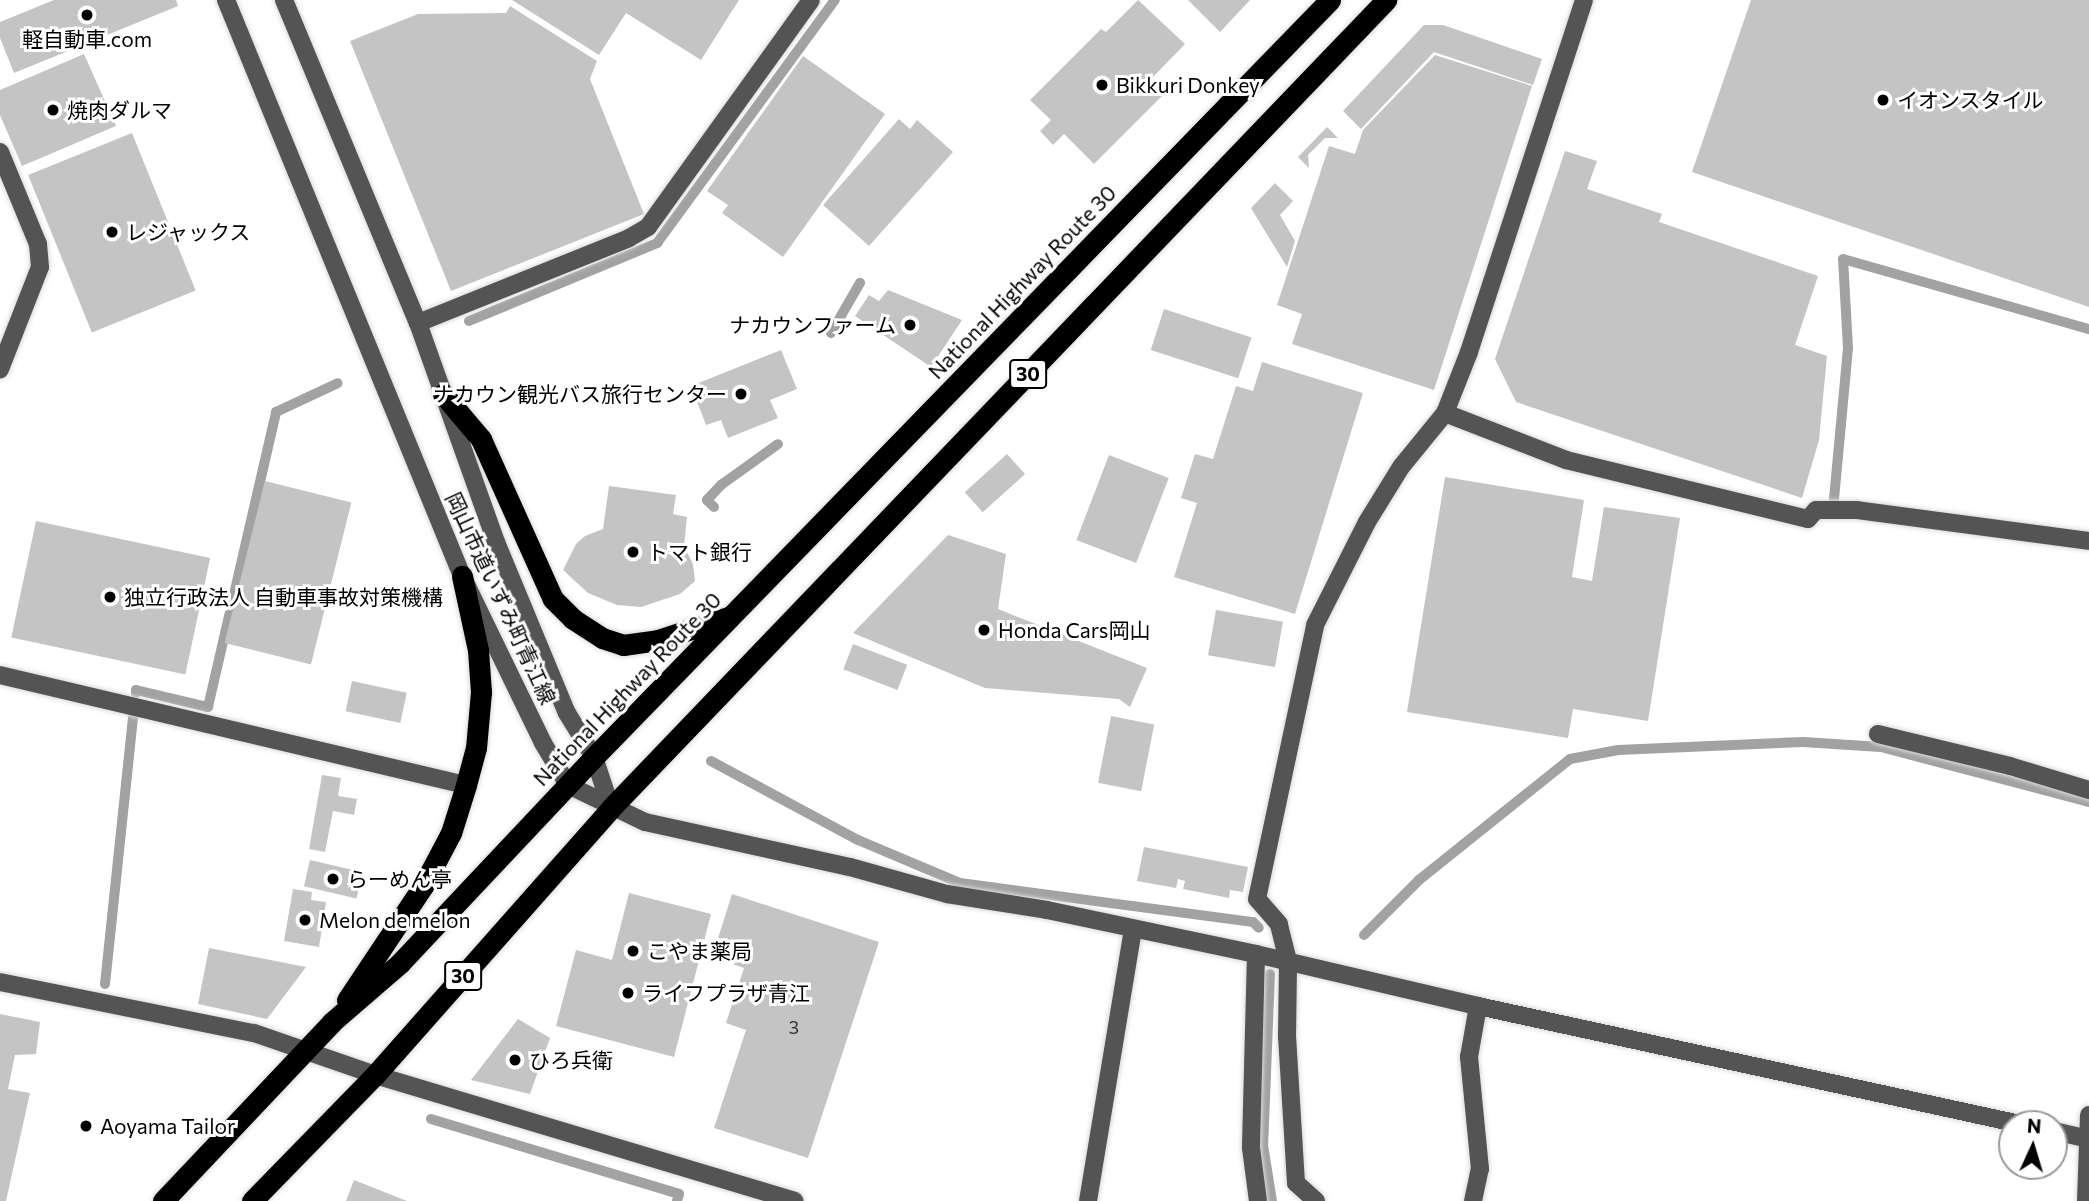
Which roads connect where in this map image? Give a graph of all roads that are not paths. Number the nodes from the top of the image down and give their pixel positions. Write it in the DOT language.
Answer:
graph roads {
  1 [pos="226,0"];
  2 [pos="284,0"];
  3 [pos="811,0"];
  4 [pos="1330,0"];
  5 [pos="1387,0"];
  6 [pos="1584,0"];
  7 [pos="0,152"];
  8 [pos="418,323"];
  9 [pos="0,369"];
  10 [pos="443,394"];
  11 [pos="1445,413"];
  12 [pos="2089,541"];
  13 [pos="462,576"];
  14 [pos="733,615"];
  15 [pos="0,675"];
  16 [pos="1878,734"];
  17 [pos="594,757"];
  18 [pos="466,785"];
  19 [pos="568,785"];
  20 [pos="2089,790"];
  21 [pos="611,808"];
  22 [pos="1133,930"];
  23 [pos="1256,954"];
  24 [pos="1288,961"];
  25 [pos="0,982"];
  26 [pos="1478,1006"];
  27 [pos="332,1022"];
  28 [pos="305,1050"];
  29 [pos="375,1075"];
  30 [pos="2089,1115"];
  31 [pos="1998,1119"];
  32 [pos="2068,1134"];
  33 [pos="2088,1139"];
  34 [pos="163,1201"];
  35 [pos="252,1201"];
  36 [pos="794,1201"];
  37 [pos="1088,1201"];
  38 [pos="1258,1201"];
  39 [pos="1316,1201"];
  40 [pos="1473,1201"];
  41 [pos="2086,1201"];
  1 -- 13 [label="street, 岡山市道いずみ町青江線"];
  2 -- 8 [label="street, 岡山市道いずみ町青江線"];
  3 -- 8 [label="street"];
  4 -- 14 [label="highway, National Highway Route 30 / 30"];
  5 -- 21 [label="highway, 30"];
  6 -- 11 [label="street"];
  7 -- 9 [label="street"];
  8 -- 10 [label="street, 岡山市道いずみ町青江線"];
  10 -- 14 [label="highway"];
  10 -- 17 [label="street, 岡山市道いずみ町青江線"];
  11 -- 12 [label="street"];
  11 -- 24 [label="street"];
  13 -- 18 [label="highway"];
  13 -- 19 [label="street, 岡山市道いずみ町青江線"];
  14 -- 17 [label="highway, National Highway Route 30 / 30"];
  15 -- 18 [label="street"];
  16 -- 20 [label="street"];
  17 -- 19 [label="highway, National Highway Route 30 / 30"];
  17 -- 21 [label="street, 岡山市道いずみ町青江線"];
  18 -- 27 [label="highway"];
  19 -- 21 [label="street"];
  19 -- 27 [label="highway, National Highway Route 30 / 30"];
  21 -- 22 [label="street"];
  21 -- 29 [label="highway, 30"];
  22 -- 23 [label="street"];
  22 -- 37 [label="street"];
  23 -- 24 [label="street"];
  23 -- 38 [label="street"];
  24 -- 26 [label="street"];
  24 -- 39 [label="street"];
  25 -- 28 [label="street"];
  26 -- 31 [label="street"];
  26 -- 40 [label="street"];
  27 -- 28 [label="highway, National Highway Route 30 / 30"];
  28 -- 29 [label="street"];
  28 -- 34 [label="highway, National Highway Route 30 / 30"];
  29 -- 35 [label="highway, 30"];
  29 -- 36 [label="street"];
  30 -- 33 [label="street"];
  32 -- 33 [label="street"];
  33 -- 41 [label="street"];
}
